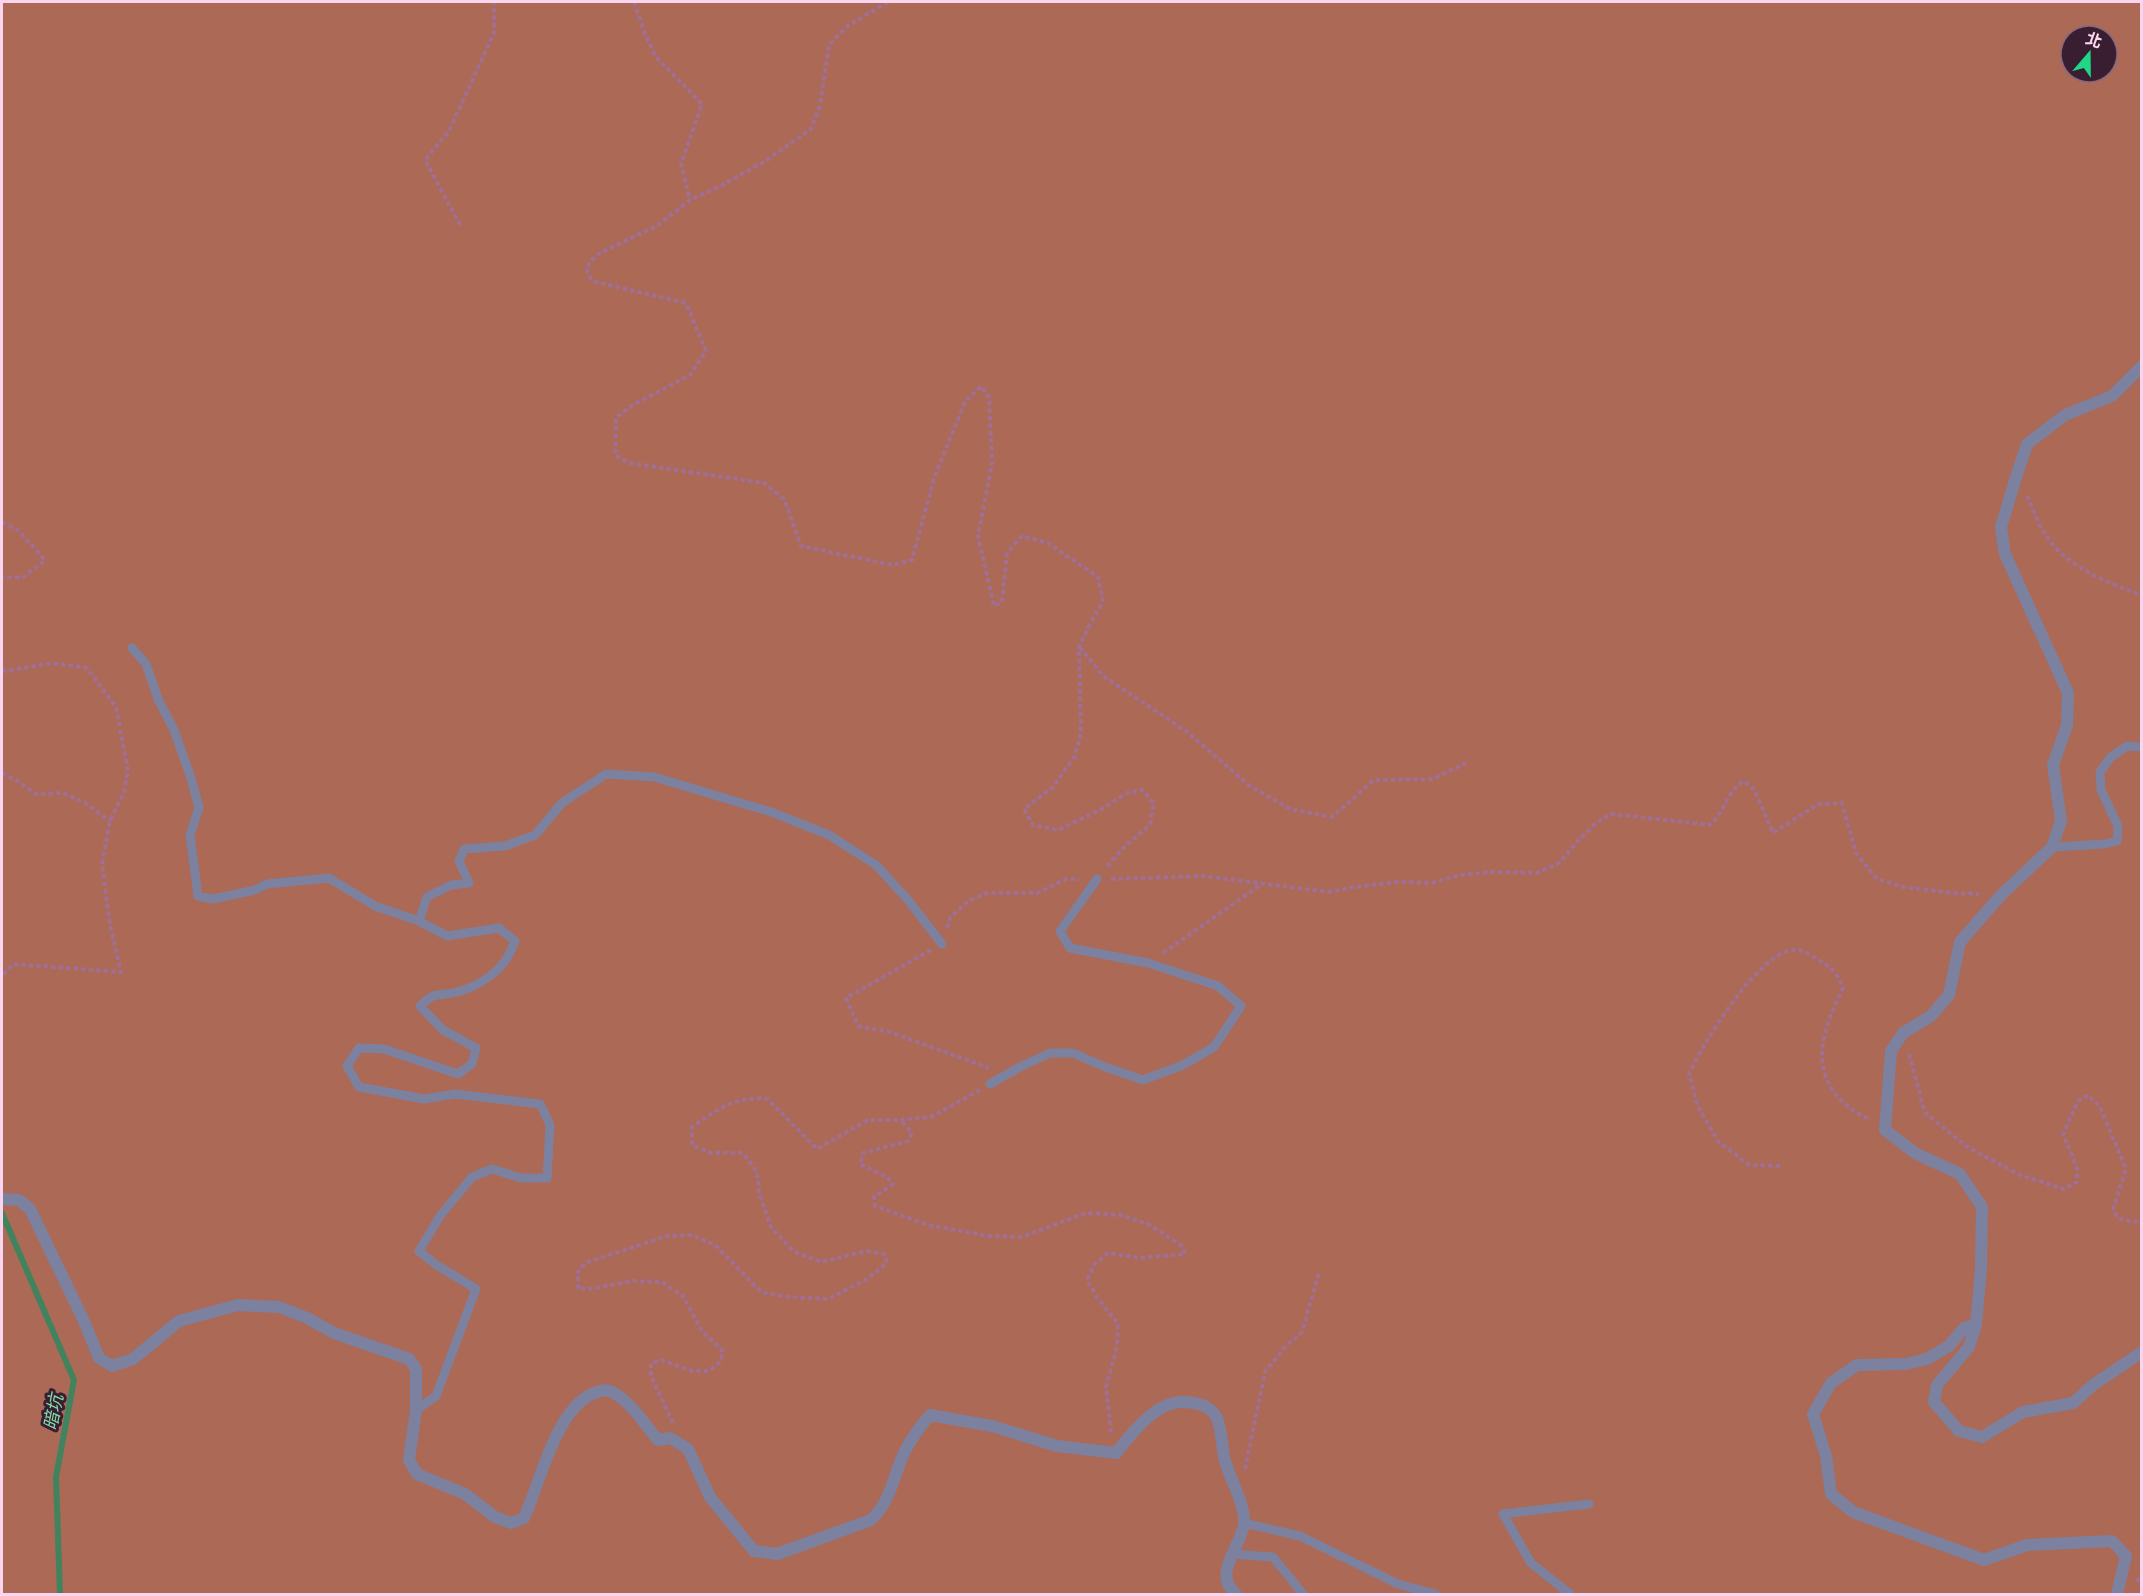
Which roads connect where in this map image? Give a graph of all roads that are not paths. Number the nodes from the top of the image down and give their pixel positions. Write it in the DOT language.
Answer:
graph roads {
  1 [pos="2142,366"];
  2 [pos="132,648"];
  3 [pos="2142,747"];
  4 [pos="2052,846"];
  5 [pos="1097,879"];
  6 [pos="419,921"];
  7 [pos="942,944"];
  8 [pos="990,1084"];
  9 [pos="2,1200"];
  10 [pos="1976,1324"];
  11 [pos="2142,1352"];
  12 [pos="416,1410"];
  13 [pos="1589,1504"];
  14 [pos="1244,1523"];
  15 [pos="1232,1554"];
  16 [pos="1236,1594"];
  17 [pos="1303,1594"];
  18 [pos="1435,1594"];
  19 [pos="1570,1594"];
  20 [pos="2117,1594"];
  1 -- 4 [label="street"];
  2 -- 6 [label="lane"];
  3 -- 4 [label="lane"];
  4 -- 10 [label="street"];
  5 -- 8 [label="lane"];
  6 -- 7 [label="lane"];
  6 -- 12 [label="lane"];
  9 -- 12 [label="street"];
  10 -- 11 [label="street"];
  10 -- 20 [label="street"];
  12 -- 14 [label="street"];
  13 -- 19 [label="lane"];
  14 -- 15 [label="street"];
  14 -- 18 [label="lane"];
  15 -- 16 [label="street"];
  15 -- 17 [label="lane"];
}
